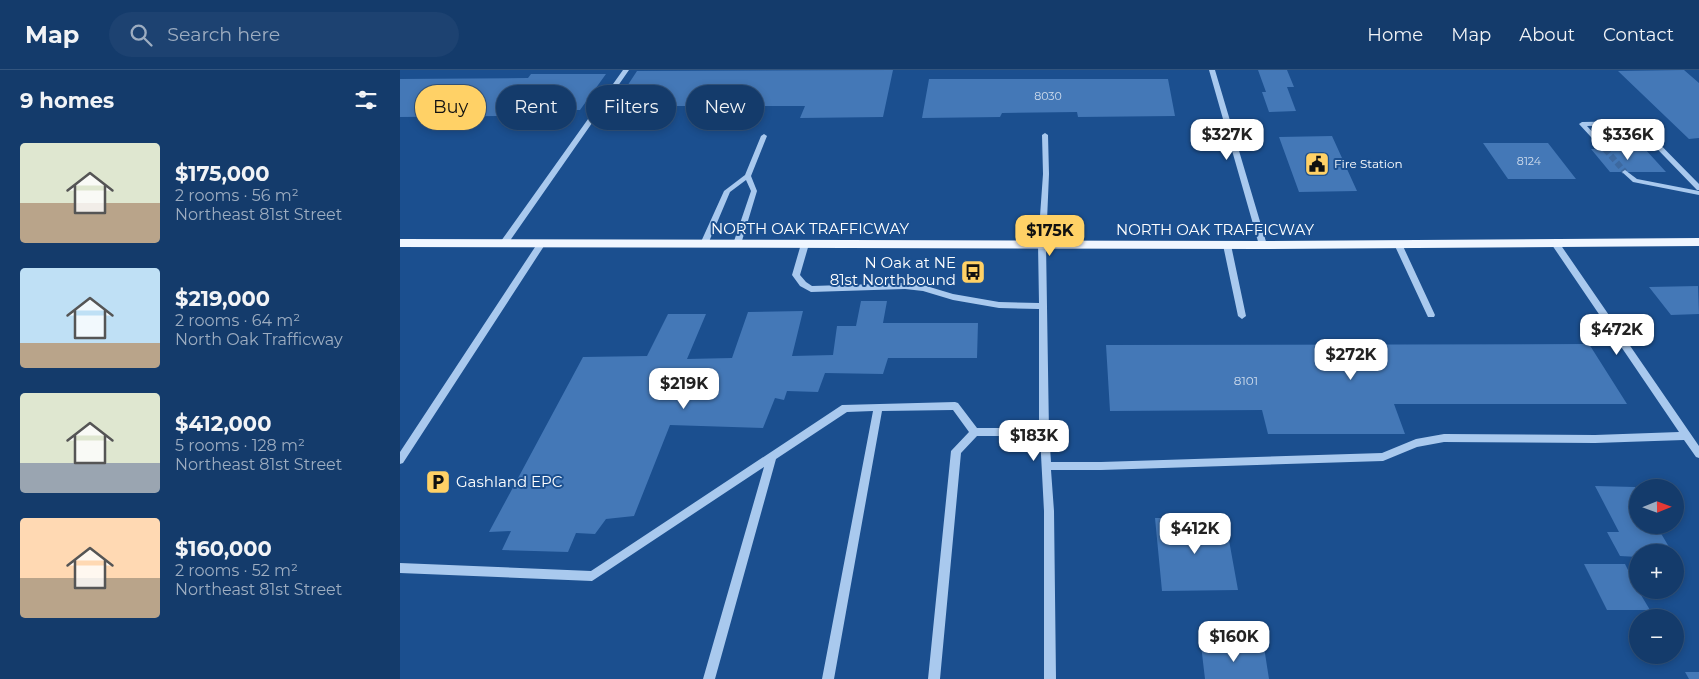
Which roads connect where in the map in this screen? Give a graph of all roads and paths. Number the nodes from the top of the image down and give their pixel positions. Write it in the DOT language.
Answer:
graph roads {
  1 [pos="626,70"];
  2 [pos="1212,70"];
  3 [pos="1045,135"];
  4 [pos="764,136"];
  5 [pos="1605,149"];
  6 [pos="1625,172"];
  7 [pos="748,176"];
  8 [pos="1699,188"];
  9 [pos="1699,193"];
  10 [pos="1699,242"];
  11 [pos="400,243"];
  12 [pos="504,243"];
  13 [pos="542,243"];
  14 [pos="704,244"];
  15 [pos="737,244"];
  16 [pos="805,244"];
  17 [pos="1042,244"];
  18 [pos="1398,244"];
  19 [pos="1555,244"];
  20 [pos="1227,245"];
  21 [pos="1264,245"];
  22 [pos="1042,306"];
  23 [pos="1431,315"];
  24 [pos="1242,316"];
  25 [pos="878,407"];
  26 [pos="975,432"];
  27 [pos="1044,432"];
  28 [pos="1687,436"];
  29 [pos="1699,454"];
  30 [pos="772,456"];
  31 [pos="400,460"];
  32 [pos="1046,466"];
  33 [pos="400,568"];
  34 [pos="709,679"];
  35 [pos="828,679"];
  36 [pos="934,679"];
  37 [pos="1050,679"];
  1 -- 12 [label="street"];
  2 -- 21 [label="street"];
  3 -- 17 [label="street"];
  4 -- 7 [label="street"];
  5 -- 8 [label="street"];
  6 -- 9 [label="street"];
  7 -- 14 [label="street"];
  7 -- 15 [label="street"];
  10 -- 19 [label="main road, NORTH OAK TRAFFICWAY"];
  11 -- 12 [label="main road, NORTH OAK TRAFFICWAY"];
  12 -- 13 [label="main road, NORTH OAK TRAFFICWAY"];
  13 -- 14 [label="main road, NORTH OAK TRAFFICWAY"];
  13 -- 31 [label="street"];
  14 -- 15 [label="main road, NORTH OAK TRAFFICWAY"];
  15 -- 16 [label="main road, NORTH OAK TRAFFICWAY"];
  16 -- 17 [label="main road, NORTH OAK TRAFFICWAY"];
  16 -- 22 [label="street"];
  17 -- 20 [label="main road, NORTH OAK TRAFFICWAY"];
  17 -- 22 [label="street"];
  18 -- 19 [label="main road, NORTH OAK TRAFFICWAY"];
  18 -- 21 [label="main road, NORTH OAK TRAFFICWAY"];
  18 -- 23 [label="street"];
  19 -- 28 [label="street"];
  20 -- 21 [label="main road, NORTH OAK TRAFFICWAY"];
  20 -- 24 [label="street"];
  22 -- 27 [label="street"];
  25 -- 26 [label="street"];
  25 -- 30 [label="street"];
  25 -- 35 [label="street"];
  26 -- 27 [label="street"];
  26 -- 36 [label="street"];
  27 -- 32 [label="street"];
  28 -- 29 [label="street"];
  28 -- 32 [label="street"];
  30 -- 33 [label="street"];
  30 -- 34 [label="lane"];
  32 -- 37 [label="street"];
}
